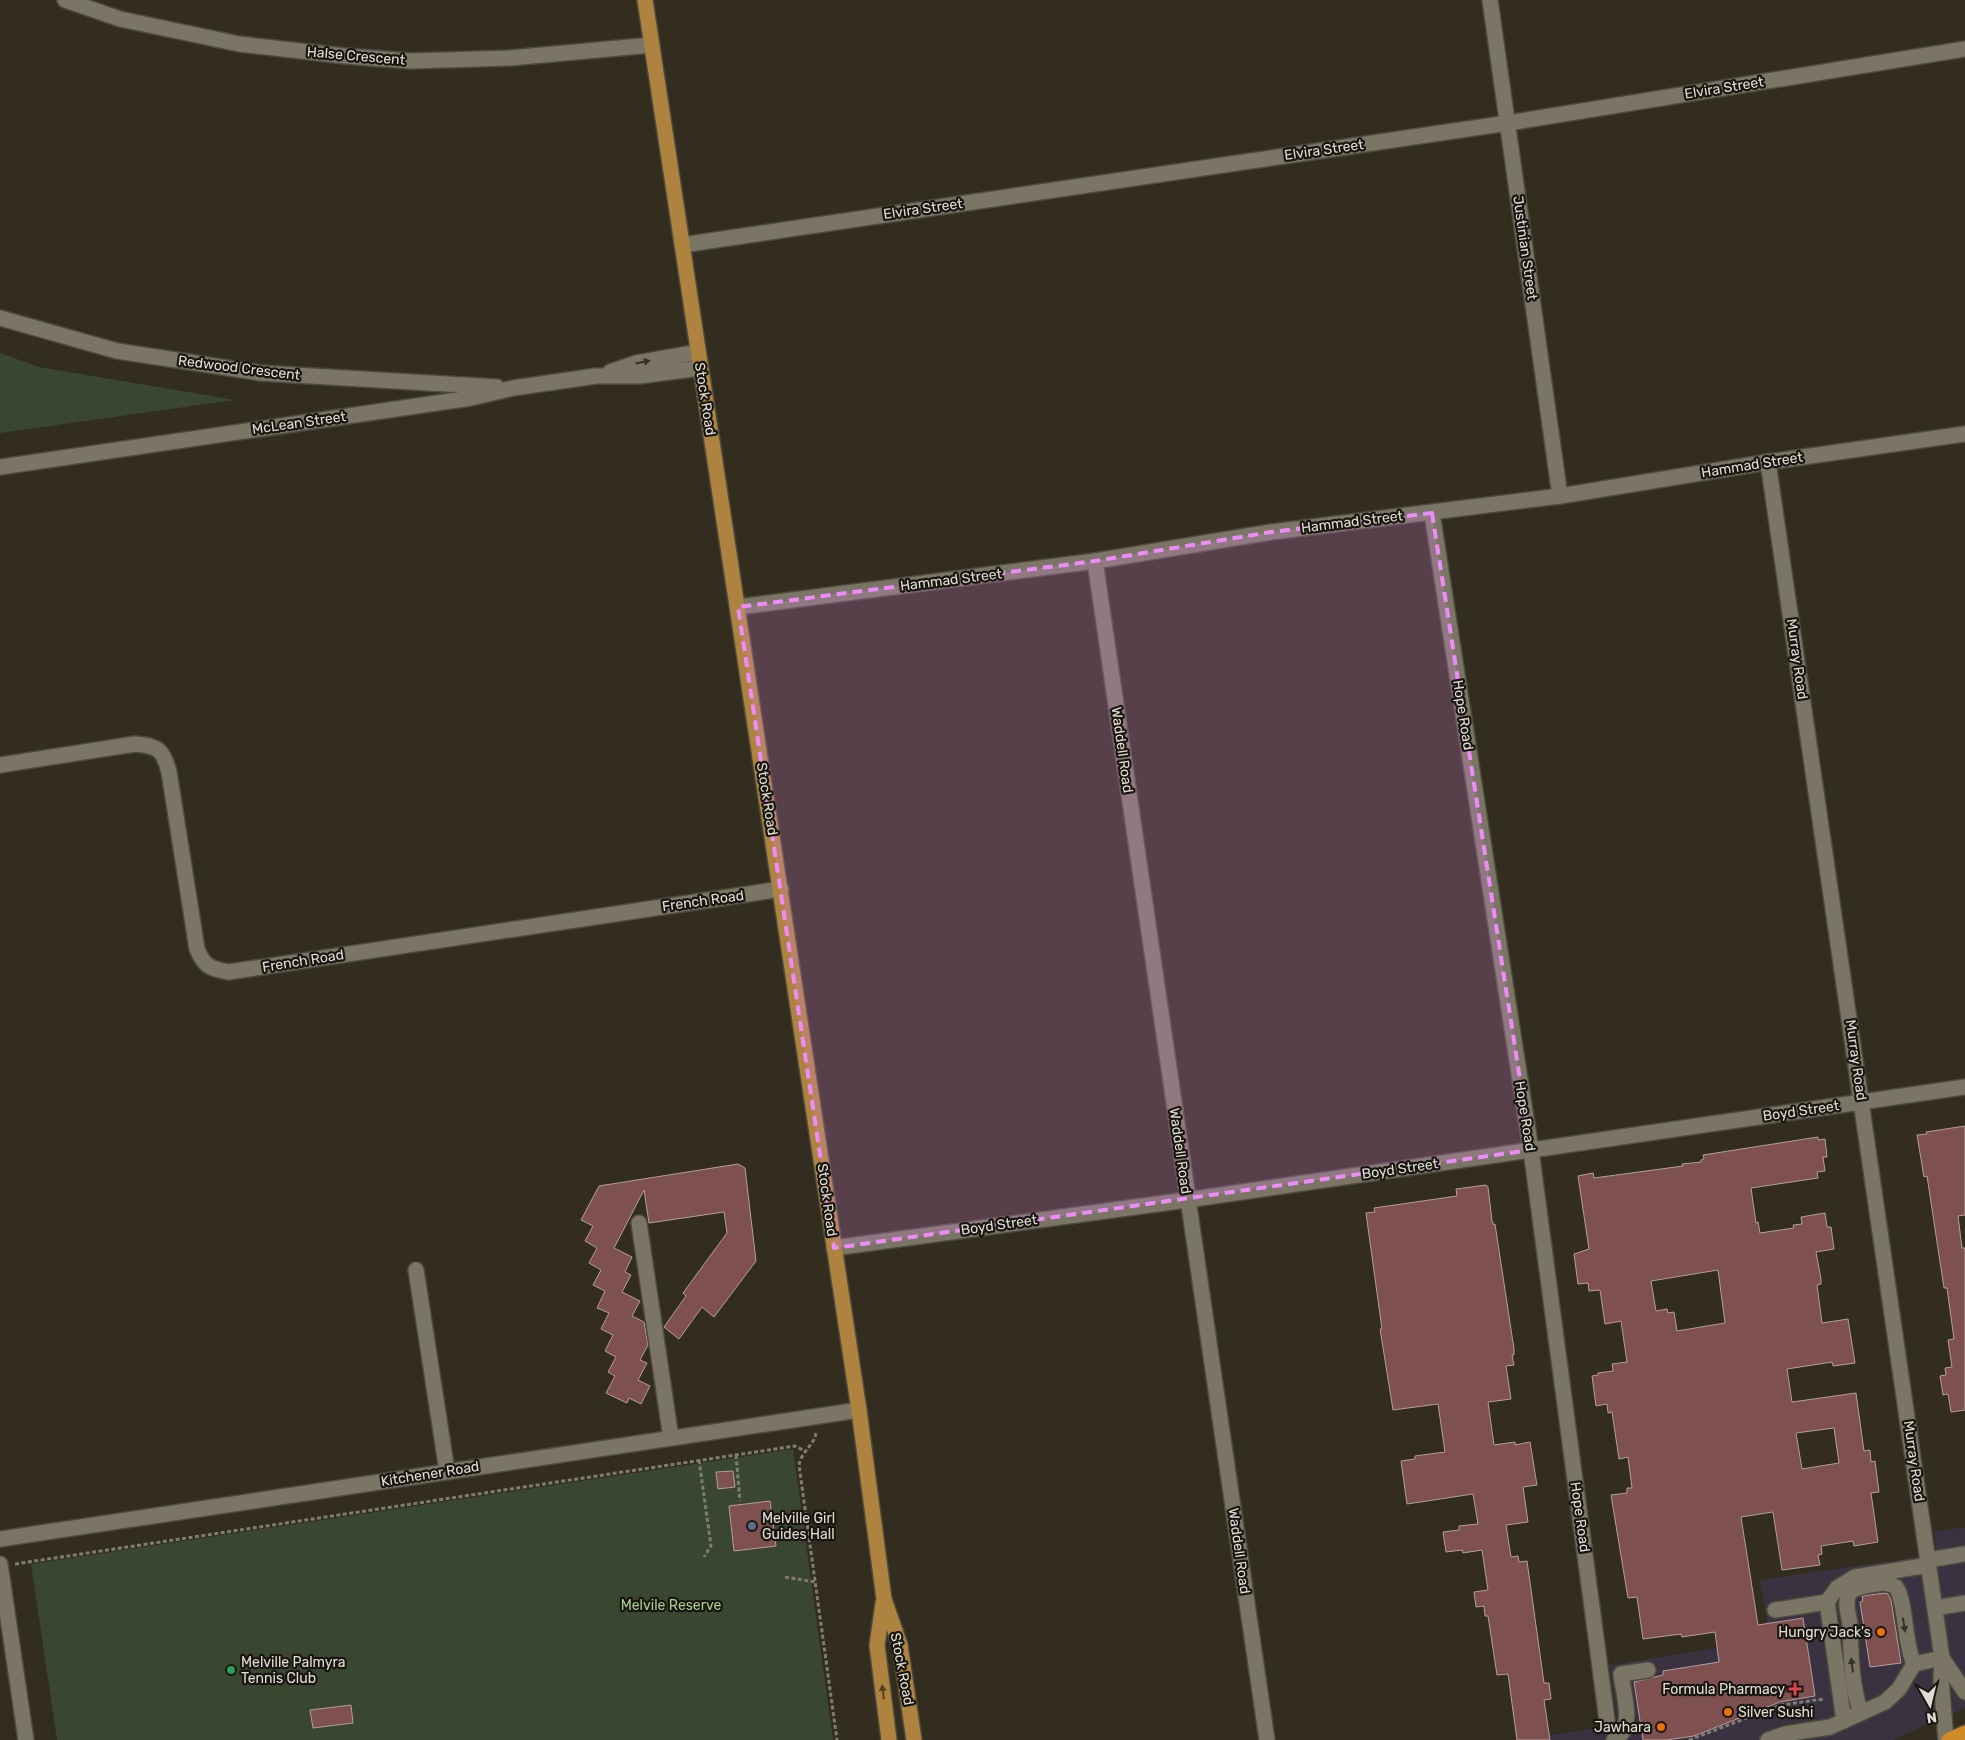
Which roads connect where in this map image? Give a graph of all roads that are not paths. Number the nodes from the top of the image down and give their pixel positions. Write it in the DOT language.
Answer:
graph roads {
  1 [pos="65,0"];
  2 [pos="645,0"];
  3 [pos="1490,0"];
  4 [pos="652,45"];
  5 [pos="1965,49"];
  6 [pos="1508,123"];
  7 [pos="682,245"];
  8 [pos="0,318"];
  9 [pos="698,352"];
  10 [pos="700,368"];
  11 [pos="596,376"];
  12 [pos="513,388"];
  13 [pos="1965,434"];
  14 [pos="1768,462"];
  15 [pos="0,468"];
  16 [pos="1560,496"];
  17 [pos="1432,513"];
  18 [pos="1095,561"];
  19 [pos="738,607"];
  20 [pos="0,765"];
  21 [pos="781,889"];
  22 [pos="1965,1087"];
  23 [pos="1862,1102"];
  24 [pos="1531,1150"];
  25 [pos="1187,1200"];
  26 [pos="639,1223"];
  27 [pos="834,1248"];
  28 [pos="416,1270"];
  29 [pos="860,1410"];
  30 [pos="671,1438"];
  31 [pos="447,1471"];
  32 [pos="0,1540"];
  33 [pos="1965,1554"];
  34 [pos="1928,1562"];
  35 [pos="7,1564"];
  36 [pos="884,1600"];
  37 [pos="1827,1602"];
  38 [pos="1965,1603"];
  39 [pos="1935,1608"];
  40 [pos="1775,1610"];
  41 [pos="1942,1658"];
  42 [pos="1914,1664"];
  43 [pos="1648,1670"];
  44 [pos="1965,1692"];
  45 [pos="1861,1713"];
  46 [pos="1607,1720"];
  47 [pos="1844,1721"];
  48 [pos="1965,1734"];
  49 [pos="26,1740"];
  50 [pos="889,1740"];
  51 [pos="914,1740"];
  52 [pos="1267,1740"];
  53 [pos="1614,1740"];
  54 [pos="1768,1740"];
  55 [pos="1948,1740"];
  1 -- 4 [label="street, Halse Crescent"];
  2 -- 4 [label="main road, Stock Road"];
  3 -- 6 [label="street, Justinian Street"];
  4 -- 7 [label="main road, Stock Road"];
  5 -- 6 [label="street, Elvira Street"];
  6 -- 7 [label="street, Elvira Street"];
  6 -- 16 [label="street, Justinian Street"];
  7 -- 9 [label="main road, Stock Road"];
  8 -- 12 [label="street, Redwood Crescent"];
  9 -- 10 [label="main road, Stock Road"];
  11 -- 9 [label="street, McLean Street, one-way"];
  10 -- 11 [label="street, McLean Street"];
  10 -- 19 [label="main road, Stock Road"];
  11 -- 12 [label="street, McLean Street"];
  12 -- 15 [label="street, McLean Street"];
  13 -- 14 [label="street, Hammad Street"];
  14 -- 16 [label="street, Hammad Street"];
  14 -- 23 [label="street, Murray Road"];
  16 -- 17 [label="street, Hammad Street"];
  17 -- 18 [label="street, Hammad Street"];
  17 -- 24 [label="street, Hope Road"];
  18 -- 19 [label="street, Hammad Street"];
  18 -- 25 [label="street, Waddell Road"];
  19 -- 21 [label="main road, Stock Road"];
  20 -- 21 [label="street, French Road"];
  21 -- 27 [label="main road, Stock Road"];
  22 -- 23 [label="street, Boyd Street"];
  23 -- 24 [label="street, Boyd Street"];
  23 -- 34 [label="street, Murray Road"];
  24 -- 25 [label="street, Boyd Street"];
  24 -- 46 [label="street, Hope Road"];
  25 -- 27 [label="street, Boyd Street"];
  25 -- 52 [label="street, Waddell Road"];
  26 -- 30 [label="street"];
  27 -- 29 [label="main road, Stock Road"];
  28 -- 31 [label="street"];
  29 -- 30 [label="street, Kitchener Road"];
  29 -- 36 [label="main road, Stock Road"];
  30 -- 31 [label="street, Kitchener Road"];
  31 -- 32 [label="street, Kitchener Road"];
  33 -- 34 [label="street"];
  34 -- 37 [label="street"];
  34 -- 39 [label="street, Murray Road"];
  35 -- 49 [label="street"];
  50 -- 36 [label="main road, Stock Road, one-way"];
  36 -- 51 [label="main road, Stock Road"];
  37 -- 40 [label="street"];
  37 -- 47 [label="street"];
  38 -- 39 [label="street"];
  39 -- 41 [label="street, Murray Road"];
  41 -- 42 [label="street"];
  41 -- 44 [label="street, Murray Road"];
  41 -- 55 [label="street, Murray Road"];
  42 -- 45 [label="street"];
  45 -- 42 [label="street, one-way"];
  43 -- 53 [label="street"];
  45 -- 47 [label="street"];
  47 -- 54 [label="street"];
  48 -- 55 [label="highway"];
}
